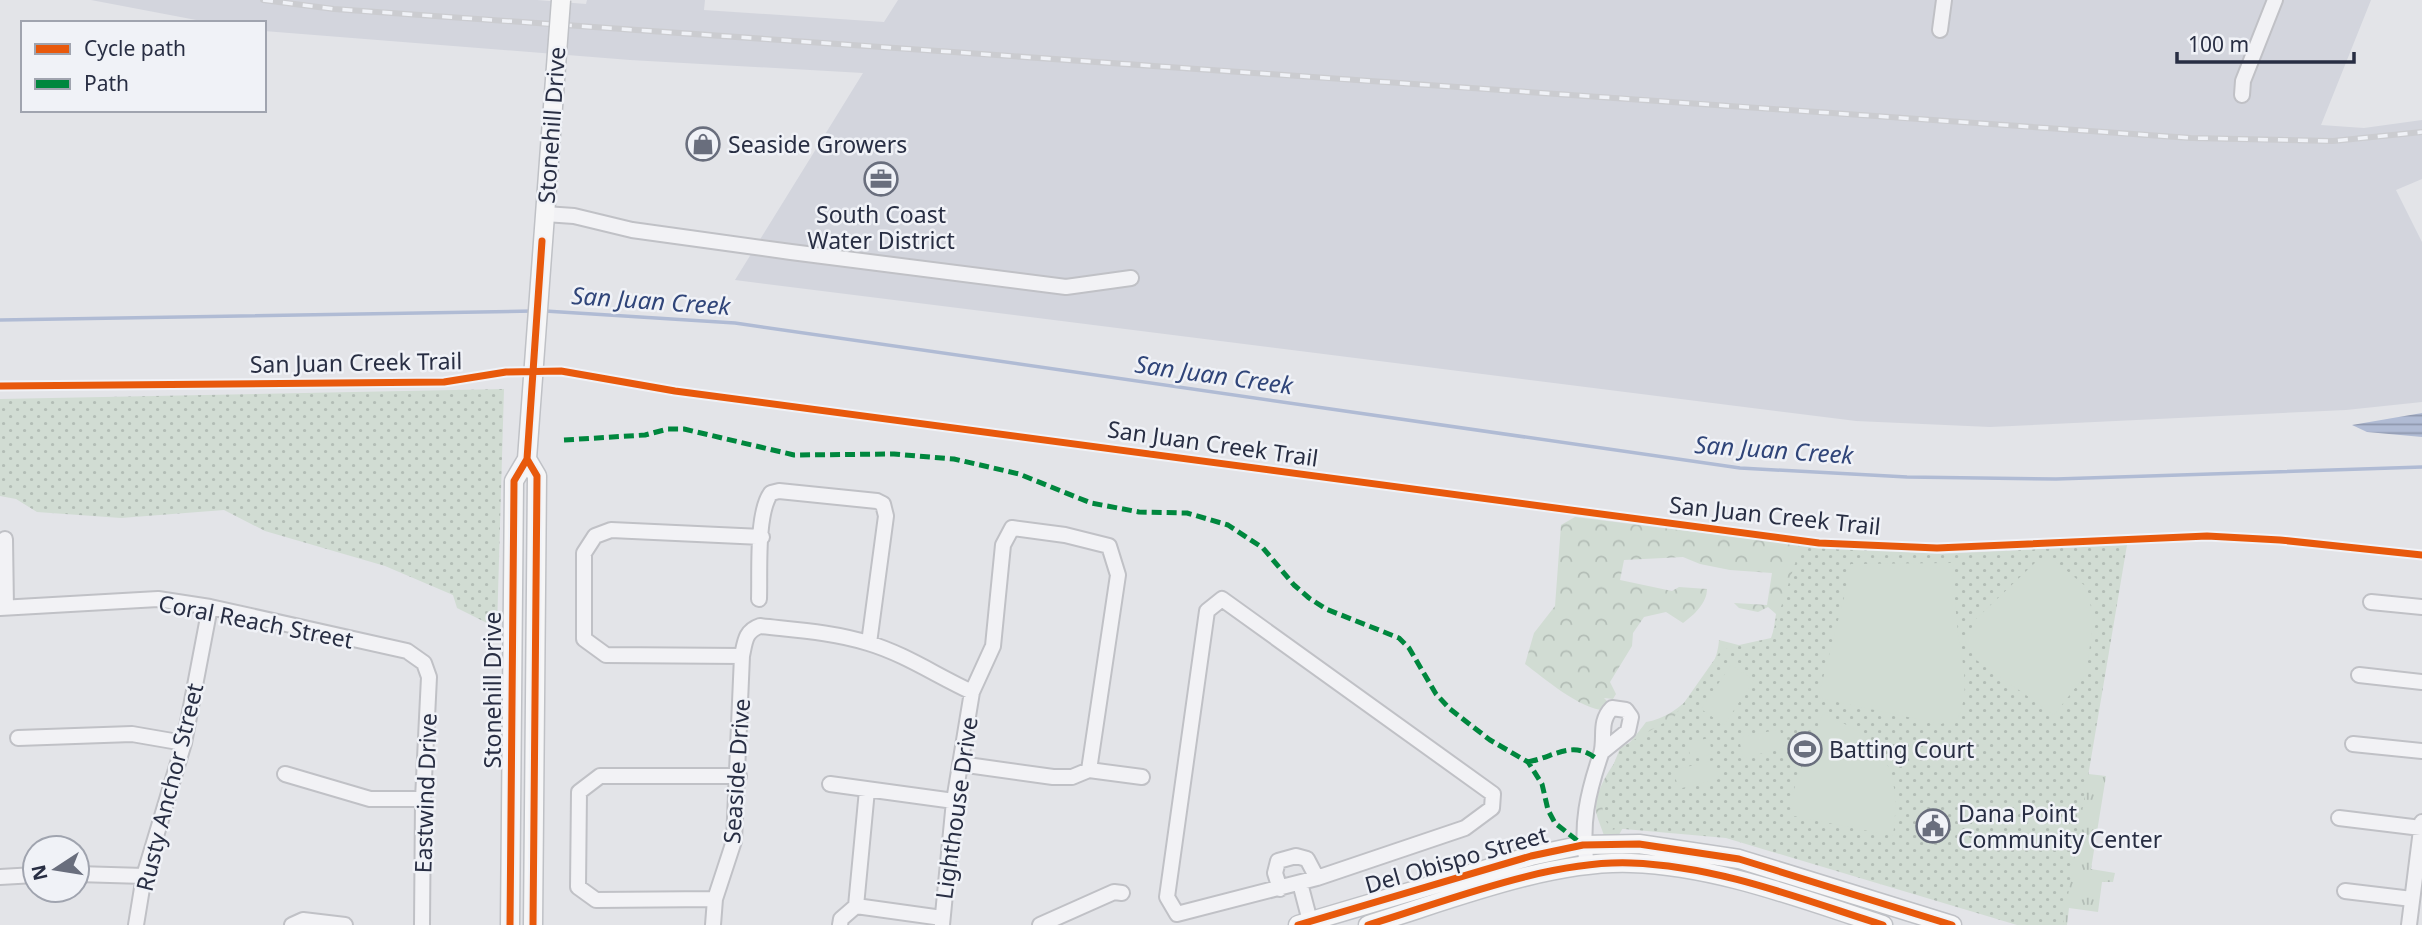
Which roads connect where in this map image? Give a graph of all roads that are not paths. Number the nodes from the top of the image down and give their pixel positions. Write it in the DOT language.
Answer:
graph roads {
  1 [pos="561,0"];
  2 [pos="1944,0"];
  3 [pos="2275,0"];
  4 [pos="1940,30"];
  5 [pos="2242,95"];
  6 [pos="545,214"];
  7 [pos="1131,278"];
  8 [pos="527,459"];
  9 [pos="762,537"];
  10 [pos="5,540"];
  11 [pos="759,599"];
  12 [pos="2371,602"];
  13 [pos="210,607"];
  14 [pos="2422,607"];
  15 [pos="3,608"];
  16 [pos="869,643"];
  17 [pos="743,656"];
  18 [pos="424,663"];
  19 [pos="2359,675"];
  20 [pos="2422,682"];
  21 [pos="972,692"];
  22 [pos="18,738"];
  23 [pos="184,743"];
  24 [pos="2353,744"];
  25 [pos="2422,751"];
  26 [pos="1602,752"];
  27 [pos="960,764"];
  28 [pos="1089,771"];
  29 [pos="285,774"];
  30 [pos="739,776"];
  31 [pos="1142,777"];
  32 [pos="830,785"];
  33 [pos="867,790"];
  34 [pos="423,799"];
  35 [pos="954,801"];
  36 [pos="2339,818"];
  37 [pos="2422,822"];
  38 [pos="2421,828"];
  39 [pos="1583,845"];
  40 [pos="1587,866"];
  41 [pos="91,874"];
  42 [pos="21,876"];
  43 [pos="144,876"];
  44 [pos="0,877"];
  45 [pos="1317,878"];
  46 [pos="1300,883"];
  47 [pos="1280,889"];
  48 [pos="2344,891"];
  49 [pos="1122,893"];
  50 [pos="2412,899"];
  51 [pos="715,900"];
  52 [pos="856,906"];
  53 [pos="942,921"];
  54 [pos="1307,924"];
  55 [pos="136,925"];
  56 [pos="292,925"];
  57 [pos="345,925"];
  58 [pos="422,925"];
  59 [pos="510,925"];
  60 [pos="533,925"];
  61 [pos="713,925"];
  62 [pos="840,925"];
  63 [pos="1040,925"];
  64 [pos="1368,925"];
  65 [pos="1883,925"];
  66 [pos="1952,925"];
  67 [pos="2409,925"];
  1 -- 6 [label="main road, Stonehill Drive, bridge"];
  2 -- 4 [label="street"];
  3 -- 5 [label="street"];
  6 -- 7 [label="street"];
  6 -- 8 [label="main road, Stonehill Drive"];
  8 -- 59 [label="main road, Stonehill Drive"];
  8 -- 60 [label="main road, Stonehill Drive"];
  9 -- 11 [label="street"];
  9 -- 16 [label="street"];
  9 -- 17 [label="street"];
  10 -- 15 [label="street"];
  12 -- 14 [label="street"];
  13 -- 15 [label="street, Coral Reach Street"];
  13 -- 18 [label="street, Coral Reach Street"];
  13 -- 23 [label="street, Rusty Anchor Street"];
  16 -- 17 [label="street"];
  16 -- 21 [label="street"];
  17 -- 30 [label="street, Seaside Drive"];
  18 -- 34 [label="street, Eastwind Drive"];
  19 -- 20 [label="street"];
  21 -- 27 [label="street, Lighthouse Drive"];
  21 -- 28 [label="street, Lighthouse Drive"];
  22 -- 23 [label="street"];
  23 -- 43 [label="street, Rusty Anchor Street"];
  24 -- 25 [label="street"];
  26 -- 39 [label="street"];
  27 -- 28 [label="street"];
  27 -- 35 [label="street, Lighthouse Drive"];
  28 -- 31 [label="street"];
  29 -- 34 [label="street"];
  30 -- 51 [label="street, Seaside Drive"];
  30 -- 51 [label="street"];
  32 -- 33 [label="street"];
  33 -- 35 [label="street"];
  33 -- 52 [label="street"];
  34 -- 58 [label="street, Eastwind Drive"];
  35 -- 53 [label="street, Lighthouse Drive"];
  36 -- 38 [label="street"];
  37 -- 38 [label="street"];
  38 -- 50 [label="street"];
  39 -- 40 [label="street"];
  39 -- 54 [label="main road, Del Obispo Street"];
  39 -- 66 [label="main road, Del Obispo Street"];
  40 -- 64 [label="main road, Del Obispo Street"];
  40 -- 65 [label="main road, Del Obispo Street"];
  41 -- 43 [label="street"];
  42 -- 44 [label="street"];
  43 -- 55 [label="street, Rusty Anchor Street"];
  45 -- 46 [label="street"];
  45 -- 47 [label="street"];
  45 -- 47 [label="street"];
  46 -- 47 [label="street"];
  46 -- 54 [label="street"];
  48 -- 50 [label="street"];
  49 -- 63 [label="street"];
  50 -- 67 [label="street"];
  51 -- 61 [label="street, Seaside Drive"];
  52 -- 53 [label="street"];
  52 -- 62 [label="street"];
  56 -- 57 [label="street"];
}
